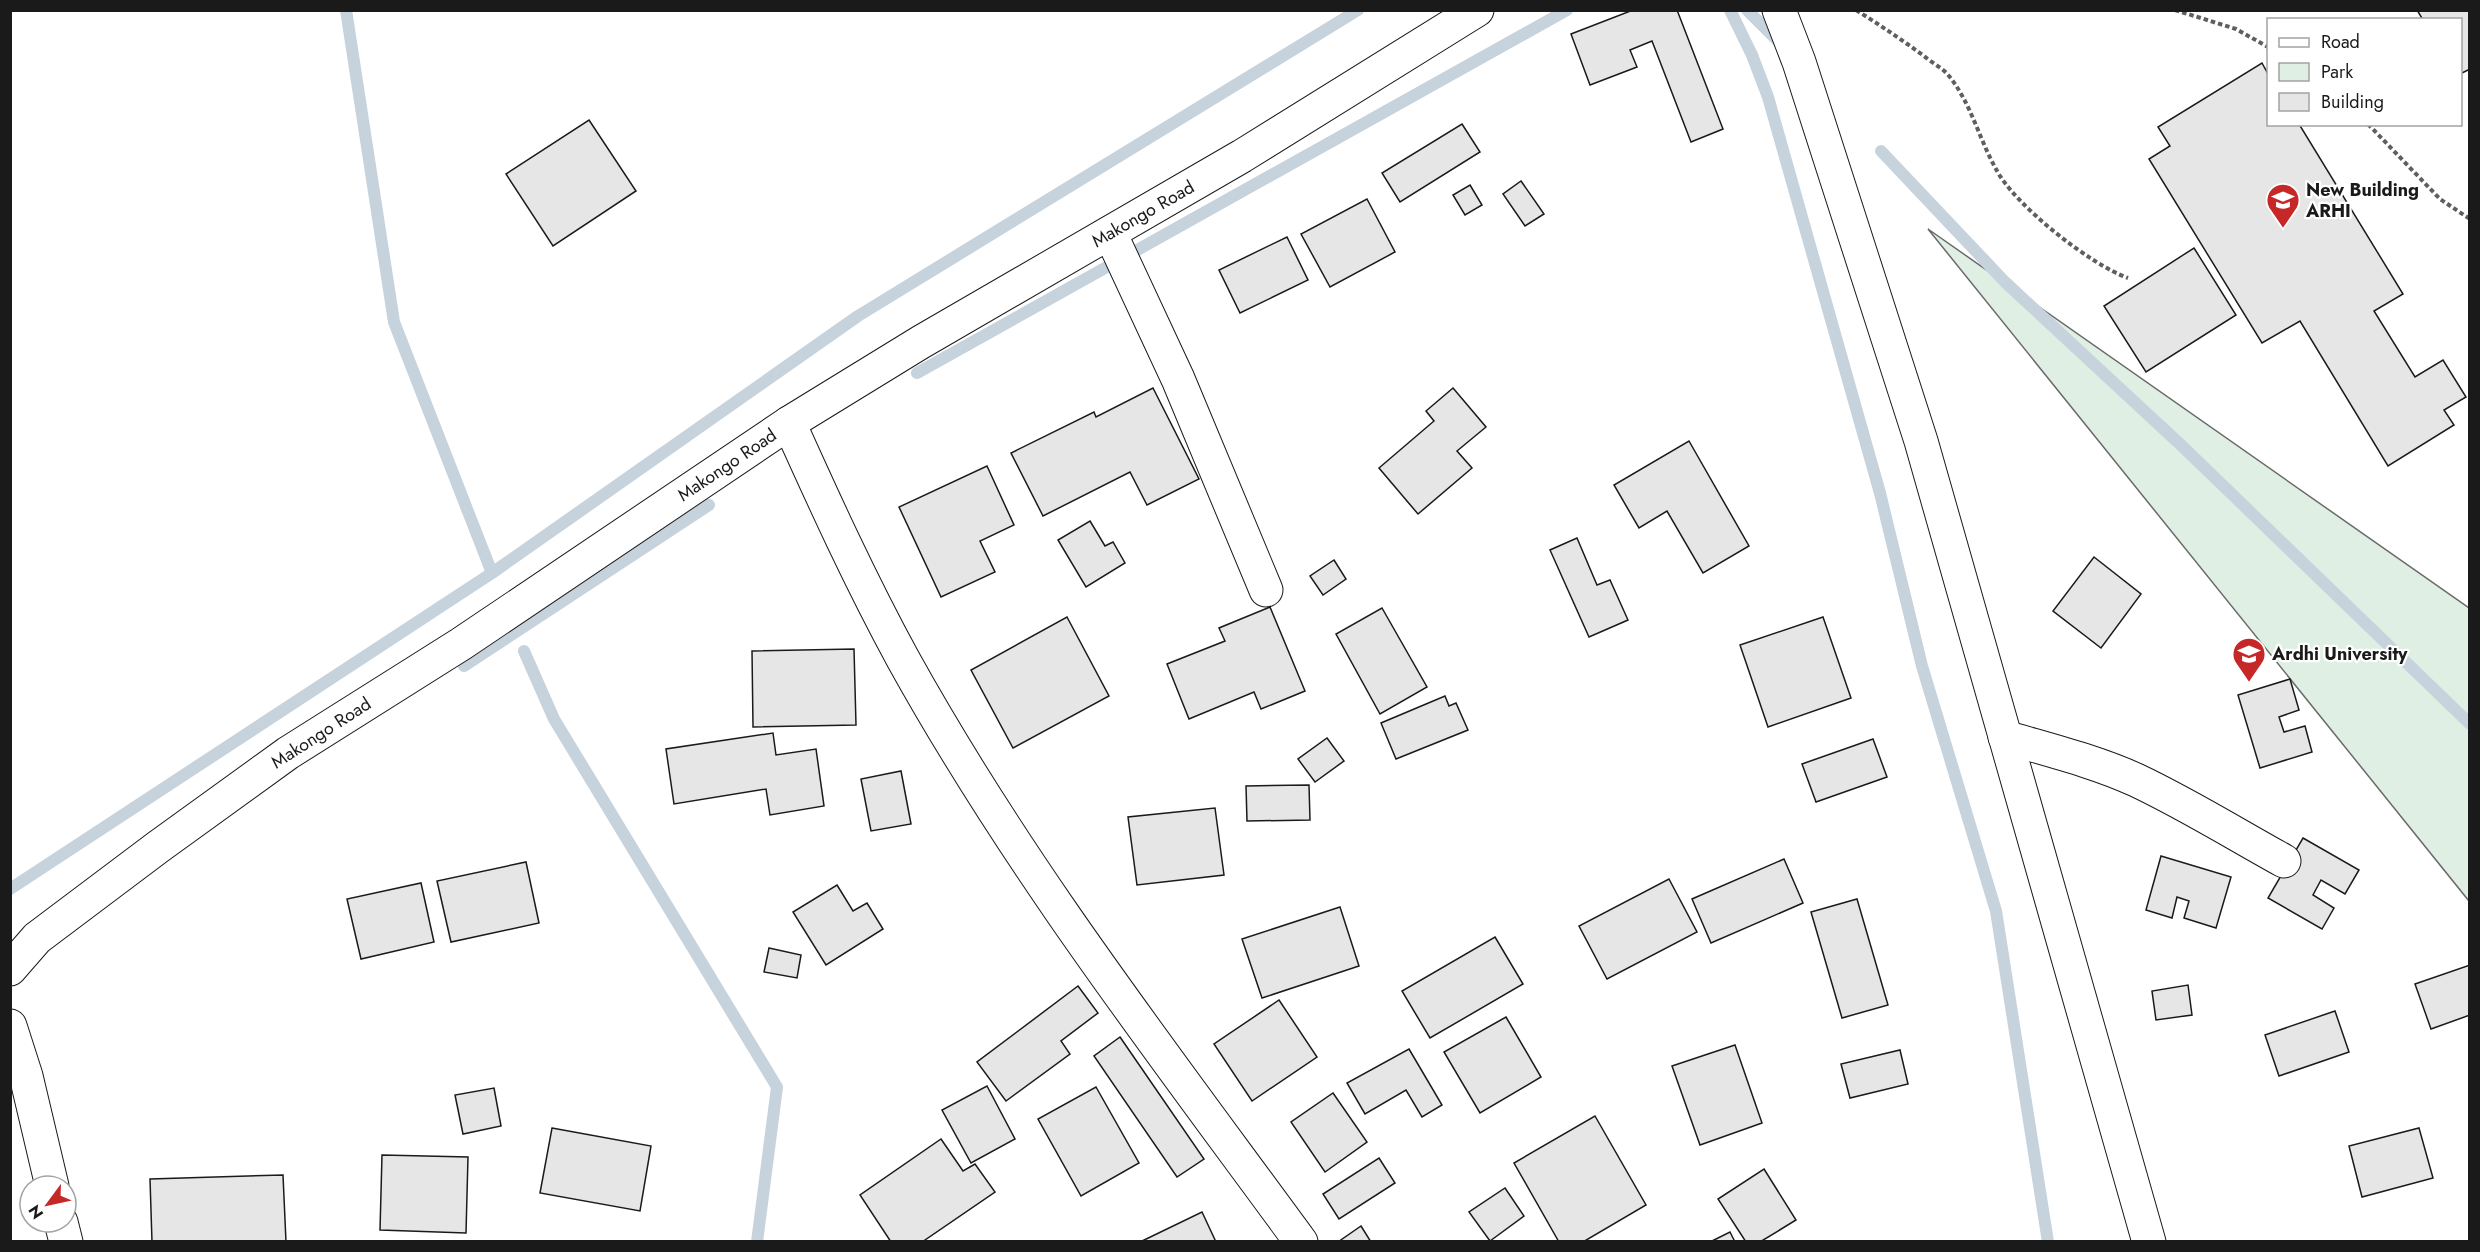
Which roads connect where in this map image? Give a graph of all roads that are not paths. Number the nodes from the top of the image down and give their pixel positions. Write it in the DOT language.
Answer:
graph roads {
  1 [pos="1477,10"];
  2 [pos="1779,10"];
  3 [pos="1110,233"];
  4 [pos="789,423"];
  5 [pos="1266,590"];
  6 [pos="2005,737"];
  7 [pos="2284,861"];
  8 [pos="11,966"];
  9 [pos="10,1026"];
  10 [pos="49,1174"];
  11 [pos="1301,1242"];
  12 [pos="2149,1242"];
  1 -- 3 [label="street, Makongo Road"];
  2 -- 6 [label="street"];
  3 -- 4 [label="street, Makongo Road"];
  3 -- 5 [label="street"];
  4 -- 8 [label="street, Makongo Road"];
  4 -- 11 [label="street"];
  6 -- 7 [label="street"];
  6 -- 12 [label="street"];
  9 -- 10 [label="street"];
}
